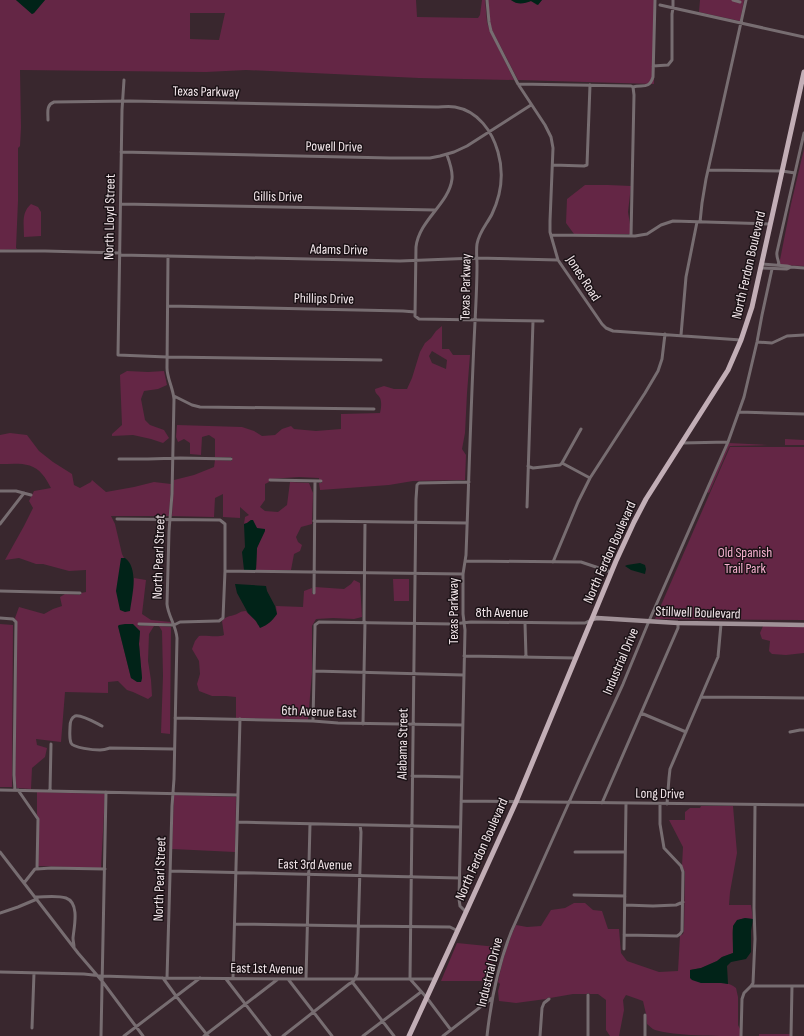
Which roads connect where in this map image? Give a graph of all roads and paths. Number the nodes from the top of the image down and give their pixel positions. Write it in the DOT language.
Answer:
graph roads {
  1 [pos="487,0"];
  2 [pos="655,0"];
  3 [pos="673,0"];
  4 [pos="733,0"];
  5 [pos="746,0"];
  6 [pos="740,2"];
  7 [pos="660,5"];
  8 [pos="673,8"];
  9 [pos="741,23"];
  10 [pos="804,37"];
  11 [pos="653,66"];
  12 [pos="804,72"];
  13 [pos="124,80"];
  14 [pos="518,84"];
  15 [pos="590,85"];
  16 [pos="633,87"];
  17 [pos="123,101"];
  18 [pos="531,105"];
  19 [pos="48,120"];
  20 [pos="490,132"];
  21 [pos="804,133"];
  22 [pos="121,152"];
  23 [pos="447,155"];
  24 [pos="553,165"];
  25 [pos="708,170"];
  26 [pos="782,171"];
  27 [pos="795,173"];
  28 [pos="121,204"];
  29 [pos="435,210"];
  30 [pos="698,222"];
  31 [pos="770,224"];
  32 [pos="551,235"];
  33 [pos="631,236"];
  34 [pos="0,251"];
  35 [pos="120,254"];
  36 [pos="168,256"];
  37 [pos="476,258"];
  38 [pos="558,260"];
  39 [pos="416,261"];
  40 [pos="779,265"];
  41 [pos="761,266"];
  42 [pos="791,267"];
  43 [pos="804,268"];
  44 [pos="772,269"];
  45 [pos="168,306"];
  46 [pos="415,312"];
  47 [pos="475,320"];
  48 [pos="533,321"];
  49 [pos="543,321"];
  50 [pos="664,334"];
  51 [pos="681,335"];
  52 [pos="804,335"];
  53 [pos="742,340"];
  54 [pos="757,342"];
  55 [pos="167,357"];
  56 [pos="381,360"];
  57 [pos="174,396"];
  58 [pos="374,410"];
  59 [pos="739,412"];
  60 [pos="804,414"];
  61 [pos="581,429"];
  62 [pos="728,442"];
  63 [pos="682,443"];
  64 [pos="119,459"];
  65 [pos="173,459"];
  66 [pos="231,459"];
  67 [pos="562,463"];
  68 [pos="528,465"];
  69 [pos="590,478"];
  70 [pos="270,480"];
  71 [pos="315,481"];
  72 [pos="321,482"];
  73 [pos="469,482"];
  74 [pos="0,491"];
  75 [pos="24,493"];
  76 [pos="30,494"];
  77 [pos="527,507"];
  78 [pos="116,519"];
  79 [pos="170,520"];
  80 [pos="314,521"];
  81 [pos="365,522"];
  82 [pos="416,522"];
  83 [pos="467,523"];
  84 [pos="0,524"];
  85 [pos="465,562"];
  86 [pos="553,562"];
  87 [pos="225,571"];
  88 [pos="314,572"];
  89 [pos="611,572"];
  90 [pos="364,573"];
  91 [pos="415,574"];
  92 [pos="463,574"];
  93 [pos="0,591"];
  94 [pos="80,593"];
  95 [pos="314,593"];
  96 [pos="0,618"];
  97 [pos="592,619"];
  98 [pos="649,621"];
  99 [pos="365,622"];
  100 [pos="414,623"];
  101 [pos="464,623"];
  102 [pos="525,623"];
  103 [pos="678,623"];
  104 [pos="139,624"];
  105 [pos="721,624"];
  106 [pos="174,625"];
  107 [pos="804,625"];
  108 [pos="464,656"];
  109 [pos="526,657"];
  110 [pos="575,658"];
  111 [pos="314,671"];
  112 [pos="364,672"];
  113 [pos="414,674"];
  114 [pos="463,675"];
  115 [pos="701,697"];
  116 [pos="804,698"];
  117 [pos="641,713"];
  118 [pos="175,718"];
  119 [pos="240,719"];
  120 [pos="313,721"];
  121 [pos="363,724"];
  122 [pos="413,725"];
  123 [pos="462,725"];
  124 [pos="102,726"];
  125 [pos="804,730"];
  126 [pos="686,732"];
  127 [pos="790,732"];
  128 [pos="51,744"];
  129 [pos="174,749"];
  130 [pos="412,776"];
  131 [pos="461,777"];
  132 [pos="0,790"];
  133 [pos="16,790"];
  134 [pos="50,791"];
  135 [pos="106,792"];
  136 [pos="172,794"];
  137 [pos="238,795"];
  138 [pos="461,801"];
  139 [pos="516,802"];
  140 [pos="569,803"];
  141 [pos="602,803"];
  142 [pos="626,803"];
  143 [pos="660,804"];
  144 [pos="668,804"];
  145 [pos="755,805"];
  146 [pos="804,805"];
  147 [pos="237,822"];
  148 [pos="310,824"];
  149 [pos="360,825"];
  150 [pos="412,825"];
  151 [pos="460,827"];
  152 [pos="0,852"];
  153 [pos="575,852"];
  154 [pos="625,852"];
  155 [pos="37,869"];
  156 [pos="105,870"];
  157 [pos="170,871"];
  158 [pos="236,873"];
  159 [pos="309,875"];
  160 [pos="360,876"];
  161 [pos="411,877"];
  162 [pos="459,878"];
  163 [pos="24,883"];
  164 [pos="574,894"];
  165 [pos="625,896"];
  166 [pos="36,898"];
  167 [pos="683,902"];
  168 [pos="624,905"];
  169 [pos="466,912"];
  170 [pos="0,913"];
  171 [pos="234,924"];
  172 [pos="308,926"];
  173 [pos="358,926"];
  174 [pos="410,926"];
  175 [pos="458,931"];
  176 [pos="624,935"];
  177 [pos="74,948"];
  178 [pos="624,949"];
  179 [pos="0,972"];
  180 [pos="34,973"];
  181 [pos="98,976"];
  182 [pos="102,976"];
  183 [pos="165,978"];
  184 [pos="200,978"];
  185 [pos="226,978"];
  186 [pos="233,978"];
  187 [pos="278,979"];
  188 [pos="288,979"];
  189 [pos="306,979"];
  190 [pos="410,979"];
  191 [pos="436,979"];
  192 [pos="102,980"];
  193 [pos="354,981"];
  194 [pos="751,986"];
  195 [pos="792,986"];
  196 [pos="804,986"];
  197 [pos="421,992"];
  198 [pos="588,995"];
  199 [pos="176,996"];
  200 [pos="493,997"];
  201 [pos="427,998"];
  202 [pos="549,999"];
  203 [pos="246,1004"];
  204 [pos="314,1012"];
  205 [pos="645,1015"];
  206 [pos="382,1021"];
  207 [pos="136,1027"];
  208 [pos="32,1028"];
  209 [pos="451,1030"];
  210 [pos="206,1035"];
  211 [pos="101,1036"];
  212 [pos="124,1036"];
  213 [pos="143,1036"];
  214 [pos="270,1036"];
  215 [pos="284,1036"];
  216 [pos="332,1036"];
  217 [pos="363,1036"];
  218 [pos="394,1036"];
  219 [pos="409,1036"];
  220 [pos="443,1036"];
  221 [pos="487,1036"];
  222 [pos="540,1036"];
  223 [pos="588,1036"];
  224 [pos="645,1036"];
  225 [pos="742,1036"];
  226 [pos="791,1036"];
  1 -- 14 [label="street, Jones Road"];
  2 -- 11 [label="street"];
  3 -- 8 [label="street"];
  4 -- 6 [label="street"];
  5 -- 9 [label="street"];
  7 -- 8 [label="street"];
  8 -- 9 [label="street"];
  8 -- 11 [label="street"];
  9 -- 10 [label="street"];
  9 -- 25 [label="street"];
  11 -- 16 [label="street"];
  12 -- 26 [label="main road, North Ferdon Boulevard"];
  13 -- 17 [label="street, North Lloyd Street"];
  14 -- 15 [label="street"];
  14 -- 18 [label="street, Jones Road"];
  15 -- 16 [label="street"];
  15 -- 24 [label="street"];
  16 -- 33 [label="street"];
  17 -- 19 [label="street, Texas Parkway"];
  17 -- 20 [label="street, Texas Parkway"];
  17 -- 22 [label="street, North Lloyd Street"];
  18 -- 20 [label="street, Powell Drive"];
  18 -- 24 [label="street, Jones Road"];
  20 -- 23 [label="street, Powell Drive"];
  20 -- 37 [label="street, Texas Parkway"];
  21 -- 27 [label="street"];
  22 -- 23 [label="street, Powell Drive"];
  22 -- 28 [label="street, North Lloyd Street"];
  23 -- 29 [label="street"];
  24 -- 32 [label="street, Jones Road"];
  25 -- 26 [label="street"];
  25 -- 30 [label="street"];
  26 -- 27 [label="street"];
  26 -- 31 [label="main road, North Ferdon Boulevard"];
  27 -- 40 [label="street"];
  28 -- 29 [label="street, Gillis Drive"];
  28 -- 35 [label="street, North Lloyd Street"];
  29 -- 39 [label="street"];
  30 -- 31 [label="street"];
  30 -- 33 [label="street"];
  30 -- 51 [label="street"];
  31 -- 41 [label="main road, North Ferdon Boulevard"];
  32 -- 33 [label="street"];
  32 -- 38 [label="street, Jones Road"];
  34 -- 35 [label="street, Adams Drive"];
  35 -- 36 [label="street, Adams Drive"];
  35 -- 55 [label="street, North Lloyd Street"];
  36 -- 39 [label="street, Adams Drive"];
  36 -- 45 [label="street, North Pearl Street"];
  37 -- 38 [label="street, Adams Drive"];
  37 -- 39 [label="street, Adams Drive"];
  37 -- 47 [label="street, Texas Parkway"];
  38 -- 50 [label="street, Jones Road"];
  39 -- 46 [label="street"];
  40 -- 41 [label="street"];
  40 -- 42 [label="street"];
  41 -- 44 [label="street"];
  41 -- 53 [label="main road, North Ferdon Boulevard"];
  42 -- 43 [label="street"];
  42 -- 44 [label="street"];
  44 -- 54 [label="street, Industrial Drive"];
  45 -- 46 [label="street, Phillips Drive"];
  45 -- 55 [label="street, North Pearl Street"];
  46 -- 47 [label="street, Phillips Drive"];
  47 -- 48 [label="street"];
  47 -- 73 [label="street, Texas Parkway"];
  48 -- 49 [label="street"];
  48 -- 68 [label="street"];
  50 -- 51 [label="street, Jones Road"];
  50 -- 69 [label="street"];
  51 -- 53 [label="street, Jones Road"];
  52 -- 54 [label="street"];
  53 -- 63 [label="main road, North Ferdon Boulevard"];
  54 -- 59 [label="street, Industrial Drive"];
  55 -- 56 [label="street"];
  55 -- 57 [label="street, North Pearl Street"];
  57 -- 58 [label="street"];
  57 -- 65 [label="street, North Pearl Street"];
  59 -- 60 [label="street"];
  59 -- 62 [label="street, Industrial Drive"];
  61 -- 67 [label="street"];
  62 -- 63 [label="street"];
  62 -- 98 [label="street, Industrial Drive"];
  63 -- 89 [label="main road, North Ferdon Boulevard"];
  64 -- 65 [label="street"];
  65 -- 66 [label="street"];
  65 -- 79 [label="street, North Pearl Street"];
  67 -- 68 [label="street"];
  67 -- 69 [label="street"];
  68 -- 77 [label="street"];
  69 -- 86 [label="street"];
  70 -- 71 [label="street"];
  71 -- 72 [label="street"];
  71 -- 80 [label="street"];
  73 -- 82 [label="street, Alabama Street"];
  73 -- 83 [label="street, Texas Parkway"];
  74 -- 75 [label="street"];
  75 -- 76 [label="street"];
  75 -- 84 [label="street"];
  78 -- 79 [label="street"];
  79 -- 87 [label="street"];
  79 -- 106 [label="street, North Pearl Street"];
  80 -- 81 [label="street"];
  80 -- 88 [label="street"];
  81 -- 82 [label="street"];
  81 -- 90 [label="street"];
  82 -- 83 [label="street"];
  82 -- 91 [label="street, Alabama Street"];
  83 -- 85 [label="street, Texas Parkway"];
  85 -- 86 [label="street"];
  85 -- 92 [label="street, Texas Parkway"];
  86 -- 89 [label="street"];
  87 -- 88 [label="street"];
  87 -- 106 [label="street"];
  88 -- 90 [label="street"];
  88 -- 95 [label="street"];
  89 -- 97 [label="main road, North Ferdon Boulevard"];
  90 -- 91 [label="street"];
  90 -- 99 [label="street"];
  91 -- 92 [label="street"];
  91 -- 100 [label="street, Alabama Street"];
  92 -- 101 [label="street, Texas Parkway"];
  93 -- 94 [label="street"];
  96 -- 133 [label="street"];
  97 -- 98 [label="street, Stillwell Boulevard"];
  97 -- 102 [label="street, 8th Avenue"];
  97 -- 110 [label="main road, North Ferdon Boulevard"];
  98 -- 103 [label="street, Stillwell Boulevard"];
  98 -- 140 [label="street, Industrial Drive"];
  99 -- 100 [label="street, 8th Avenue"];
  99 -- 111 [label="street, 8th Avenue"];
  99 -- 112 [label="street"];
  100 -- 101 [label="street, 8th Avenue"];
  100 -- 113 [label="street, Alabama Street"];
  101 -- 102 [label="street, 8th Avenue"];
  101 -- 108 [label="street, Texas Parkway"];
  102 -- 109 [label="street"];
  103 -- 105 [label="street, Stillwell Boulevard"];
  103 -- 117 [label="street"];
  104 -- 106 [label="street"];
  105 -- 107 [label="street, Stillwell Boulevard"];
  105 -- 115 [label="street"];
  106 -- 118 [label="street, North Pearl Street"];
  108 -- 109 [label="street"];
  108 -- 114 [label="street, Texas Parkway"];
  109 -- 110 [label="street"];
  110 -- 139 [label="main road, North Ferdon Boulevard"];
  111 -- 112 [label="street"];
  111 -- 120 [label="street"];
  112 -- 113 [label="street"];
  112 -- 121 [label="street"];
  113 -- 114 [label="street"];
  113 -- 122 [label="street, Alabama Street"];
  114 -- 123 [label="street, Texas Parkway"];
  115 -- 116 [label="street"];
  115 -- 126 [label="street"];
  117 -- 126 [label="street"];
  117 -- 141 [label="street"];
  118 -- 119 [label="street, 6th Avenue East"];
  118 -- 129 [label="street, North Pearl Street"];
  119 -- 120 [label="street, 6th Avenue East"];
  119 -- 137 [label="street"];
  120 -- 121 [label="street, 6th Avenue East"];
  121 -- 122 [label="street, 6th Avenue East"];
  122 -- 123 [label="street, 6th Avenue East"];
  122 -- 130 [label="street, Alabama Street"];
  123 -- 131 [label="street, Texas Parkway"];
  124 -- 129 [label="street"];
  125 -- 127 [label="street"];
  126 -- 144 [label="street"];
  128 -- 134 [label="street"];
  129 -- 136 [label="street, North Pearl Street"];
  130 -- 131 [label="street"];
  130 -- 150 [label="street, Alabama Street"];
  131 -- 138 [label="street, Texas Parkway"];
  132 -- 133 [label="street"];
  133 -- 134 [label="street"];
  133 -- 155 [label="street"];
  134 -- 135 [label="street"];
  135 -- 136 [label="street"];
  135 -- 156 [label="street"];
  136 -- 137 [label="street"];
  136 -- 157 [label="street, North Pearl Street"];
  137 -- 147 [label="street"];
  138 -- 139 [label="street, Long Drive"];
  138 -- 151 [label="street, Texas Parkway"];
  139 -- 140 [label="street, Long Drive"];
  139 -- 169 [label="main road, North Ferdon Boulevard"];
  140 -- 141 [label="street, Long Drive"];
  140 -- 200 [label="street, Industrial Drive"];
  141 -- 142 [label="street, Long Drive"];
  142 -- 143 [label="street, Long Drive"];
  142 -- 154 [label="street"];
  143 -- 144 [label="street, Long Drive"];
  143 -- 167 [label="street"];
  144 -- 145 [label="street, Long Drive"];
  145 -- 146 [label="street, Long Drive"];
  145 -- 194 [label="street"];
  147 -- 148 [label="street"];
  147 -- 158 [label="street"];
  148 -- 149 [label="street"];
  148 -- 159 [label="street"];
  149 -- 150 [label="street"];
  149 -- 160 [label="street"];
  150 -- 151 [label="street"];
  150 -- 161 [label="street, Alabama Street"];
  151 -- 162 [label="street, Texas Parkway"];
  152 -- 163 [label="street"];
  153 -- 154 [label="street"];
  154 -- 165 [label="street"];
  155 -- 156 [label="street"];
  155 -- 163 [label="street"];
  156 -- 182 [label="street"];
  157 -- 158 [label="street, East 3rd Avenue"];
  157 -- 183 [label="street, North Pearl Street"];
  158 -- 159 [label="street, East 3rd Avenue"];
  158 -- 171 [label="street"];
  159 -- 160 [label="street, East 3rd Avenue"];
  159 -- 172 [label="street"];
  160 -- 161 [label="street, East 3rd Avenue"];
  160 -- 173 [label="street"];
  161 -- 162 [label="street, East 3rd Avenue"];
  161 -- 174 [label="street, Alabama Street"];
  162 -- 169 [label="street, Texas Parkway"];
  163 -- 166 [label="street"];
  164 -- 165 [label="street"];
  165 -- 168 [label="street"];
  166 -- 170 [label="street"];
  166 -- 177 [label="street"];
  166 -- 177 [label="street"];
  167 -- 168 [label="street"];
  167 -- 176 [label="street"];
  168 -- 176 [label="street"];
  169 -- 175 [label="main road, North Ferdon Boulevard"];
  171 -- 172 [label="street"];
  171 -- 186 [label="street"];
  172 -- 173 [label="street"];
  172 -- 189 [label="street"];
  173 -- 174 [label="street"];
  173 -- 193 [label="street"];
  174 -- 175 [label="street"];
  174 -- 190 [label="street, Alabama Street"];
  175 -- 191 [label="main road, North Ferdon Boulevard"];
  176 -- 178 [label="street"];
  177 -- 181 [label="street"];
  179 -- 180 [label="street, East 1st Avenue"];
  180 -- 181 [label="street, East 1st Avenue"];
  180 -- 208 [label="street"];
  181 -- 182 [label="street, East 1st Avenue"];
  181 -- 192 [label="street"];
  182 -- 183 [label="street, East 1st Avenue"];
  182 -- 192 [label="street"];
  183 -- 184 [label="street, East 1st Avenue"];
  183 -- 199 [label="street"];
  184 -- 185 [label="street, East 1st Avenue"];
  184 -- 199 [label="street"];
  185 -- 186 [label="street, East 1st Avenue"];
  185 -- 203 [label="street"];
  186 -- 187 [label="street, East 1st Avenue"];
  187 -- 188 [label="street, East 1st Avenue"];
  187 -- 203 [label="street"];
  188 -- 189 [label="street, East 1st Avenue"];
  188 -- 204 [label="street"];
  189 -- 193 [label="street, East 1st Avenue"];
  190 -- 191 [label="street, East 1st Avenue"];
  190 -- 193 [label="street, East 1st Avenue"];
  190 -- 197 [label="street"];
  191 -- 201 [label="main road, North Ferdon Boulevard"];
  192 -- 207 [label="street"];
  192 -- 211 [label="street"];
  193 -- 204 [label="street"];
  193 -- 206 [label="street"];
  194 -- 195 [label="street"];
  194 -- 225 [label="street"];
  195 -- 196 [label="street"];
  195 -- 226 [label="street"];
  197 -- 201 [label="street"];
  197 -- 206 [label="street"];
  198 -- 223 [label="street"];
  199 -- 207 [label="street"];
  199 -- 210 [label="street"];
  200 -- 209 [label="street"];
  200 -- 221 [label="street, Industrial Drive"];
  201 -- 209 [label="street"];
  201 -- 219 [label="main road, North Ferdon Boulevard"];
  202 -- 222 [label="street"];
  203 -- 210 [label="street"];
  203 -- 214 [label="street"];
  204 -- 215 [label="street"];
  204 -- 216 [label="street"];
  205 -- 224 [label="street"];
  206 -- 217 [label="street"];
  206 -- 218 [label="street"];
  207 -- 212 [label="street"];
  207 -- 213 [label="street"];
  209 -- 220 [label="street"];
}
